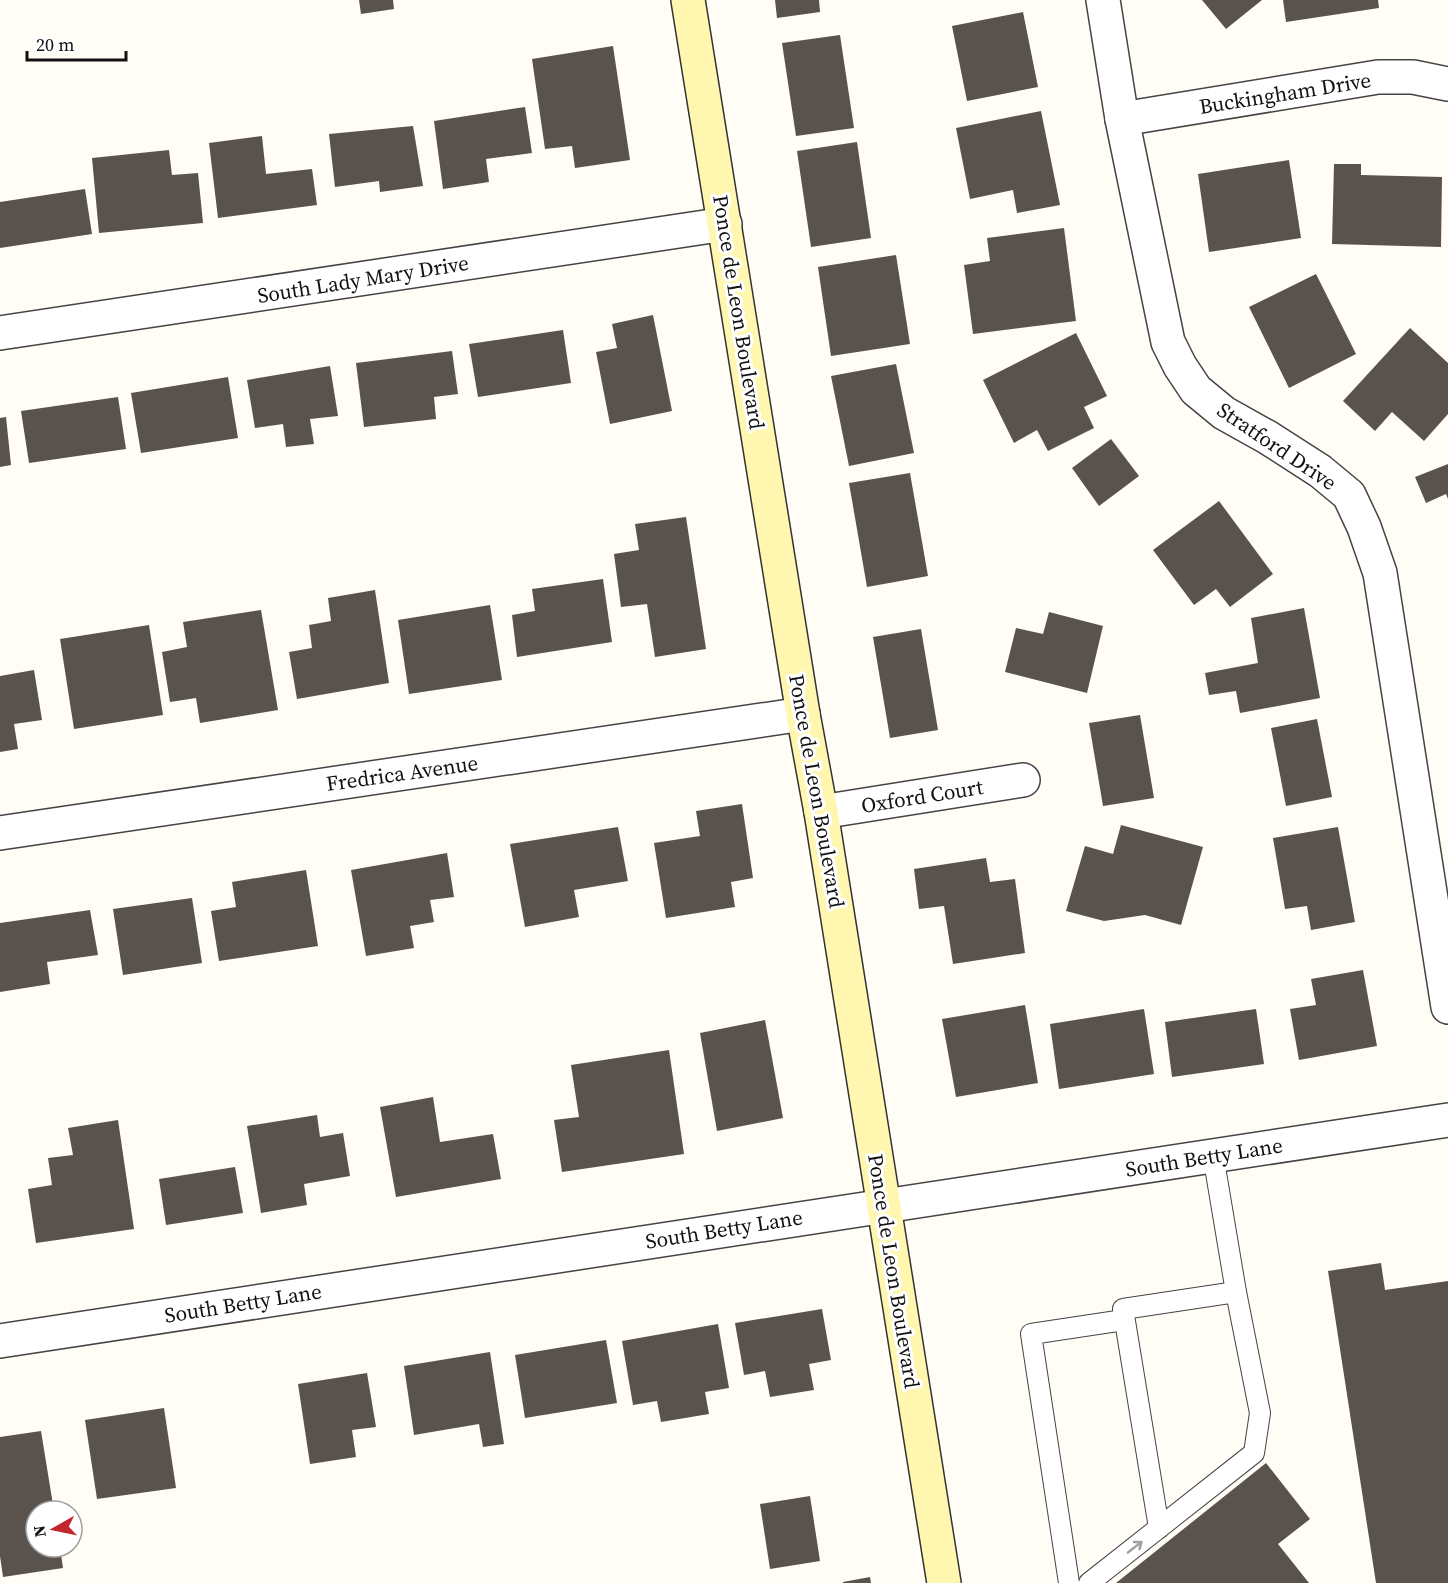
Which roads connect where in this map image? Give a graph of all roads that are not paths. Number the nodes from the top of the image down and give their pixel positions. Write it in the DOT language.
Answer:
graph roads {
  1 [pos="688,0"];
  2 [pos="1103,0"];
  3 [pos="1448,84"];
  4 [pos="1122,119"];
  5 [pos="725,224"];
  6 [pos="0,333"];
  7 [pos="803,714"];
  8 [pos="1023,780"];
  9 [pos="821,812"];
  10 [pos="0,833"];
  11 [pos="1436,854"];
  12 [pos="1448,1007"];
  13 [pos="1448,1120"];
  14 [pos="1213,1155"];
  15 [pos="884,1205"];
  16 [pos="1236,1292"];
  17 [pos="1124,1320"];
  18 [pos="0,1341"];
  19 [pos="1160,1528"];
  20 [pos="944,1583"];
  21 [pos="1070,1583"];
  22 [pos="1089,1583"];
  1 -- 5 [label="street, Ponce de Leon Boulevard"];
  2 -- 4 [label="street, Stratford Drive"];
  3 -- 4 [label="street, Buckingham Drive"];
  4 -- 11 [label="street, Stratford Drive"];
  5 -- 6 [label="street, South Lady Mary Drive"];
  5 -- 7 [label="street, Ponce de Leon Boulevard"];
  7 -- 9 [label="street, Ponce de Leon Boulevard"];
  7 -- 10 [label="street, Fredrica Avenue"];
  8 -- 9 [label="street, Oxford Court"];
  9 -- 15 [label="street, Ponce de Leon Boulevard"];
  11 -- 12 [label="street, Stratford Drive"];
  13 -- 14 [label="street, South Betty Lane"];
  14 -- 15 [label="street, South Betty Lane"];
  14 -- 16 [label="lane"];
  15 -- 18 [label="street, South Betty Lane"];
  15 -- 20 [label="street, Ponce de Leon Boulevard"];
  16 -- 17 [label="lane"];
  16 -- 19 [label="lane"];
  17 -- 19 [label="lane"];
  17 -- 21 [label="lane"];
  22 -- 19 [label="lane, one-way"];
}
